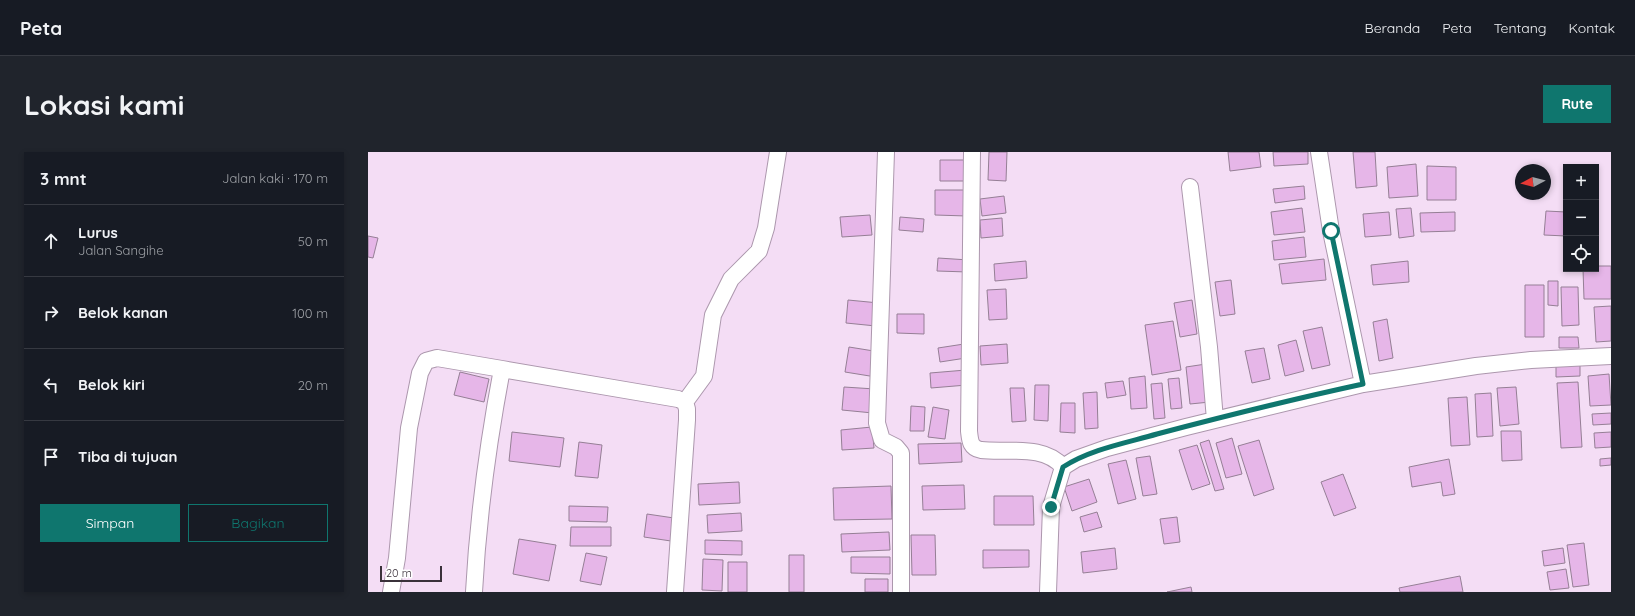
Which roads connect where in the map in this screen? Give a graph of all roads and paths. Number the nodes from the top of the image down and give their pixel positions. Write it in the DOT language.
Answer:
graph roads {
  1 [pos="778,152"];
  2 [pos="886,152"];
  3 [pos="972,152"];
  4 [pos="1319,152"];
  5 [pos="1190,187"];
  6 [pos="1611,356"];
  7 [pos="502,369"];
  8 [pos="1363,384"];
  9 [pos="685,402"];
  10 [pos="1215,420"];
  11 [pos="1063,467"];
  12 [pos="391,592"];
  13 [pos="474,592"];
  14 [pos="675,592"];
  15 [pos="901,592"];
  16 [pos="1048,592"];
  1 -- 9 [label="street"];
  2 -- 15 [label="street"];
  3 -- 11 [label="street"];
  4 -- 8 [label="street"];
  5 -- 10 [label="street"];
  6 -- 8 [label="street"];
  7 -- 9 [label="street"];
  7 -- 12 [label="street"];
  7 -- 13 [label="street"];
  8 -- 10 [label="street"];
  9 -- 14 [label="street"];
  10 -- 11 [label="street"];
  11 -- 16 [label="street"];
}
